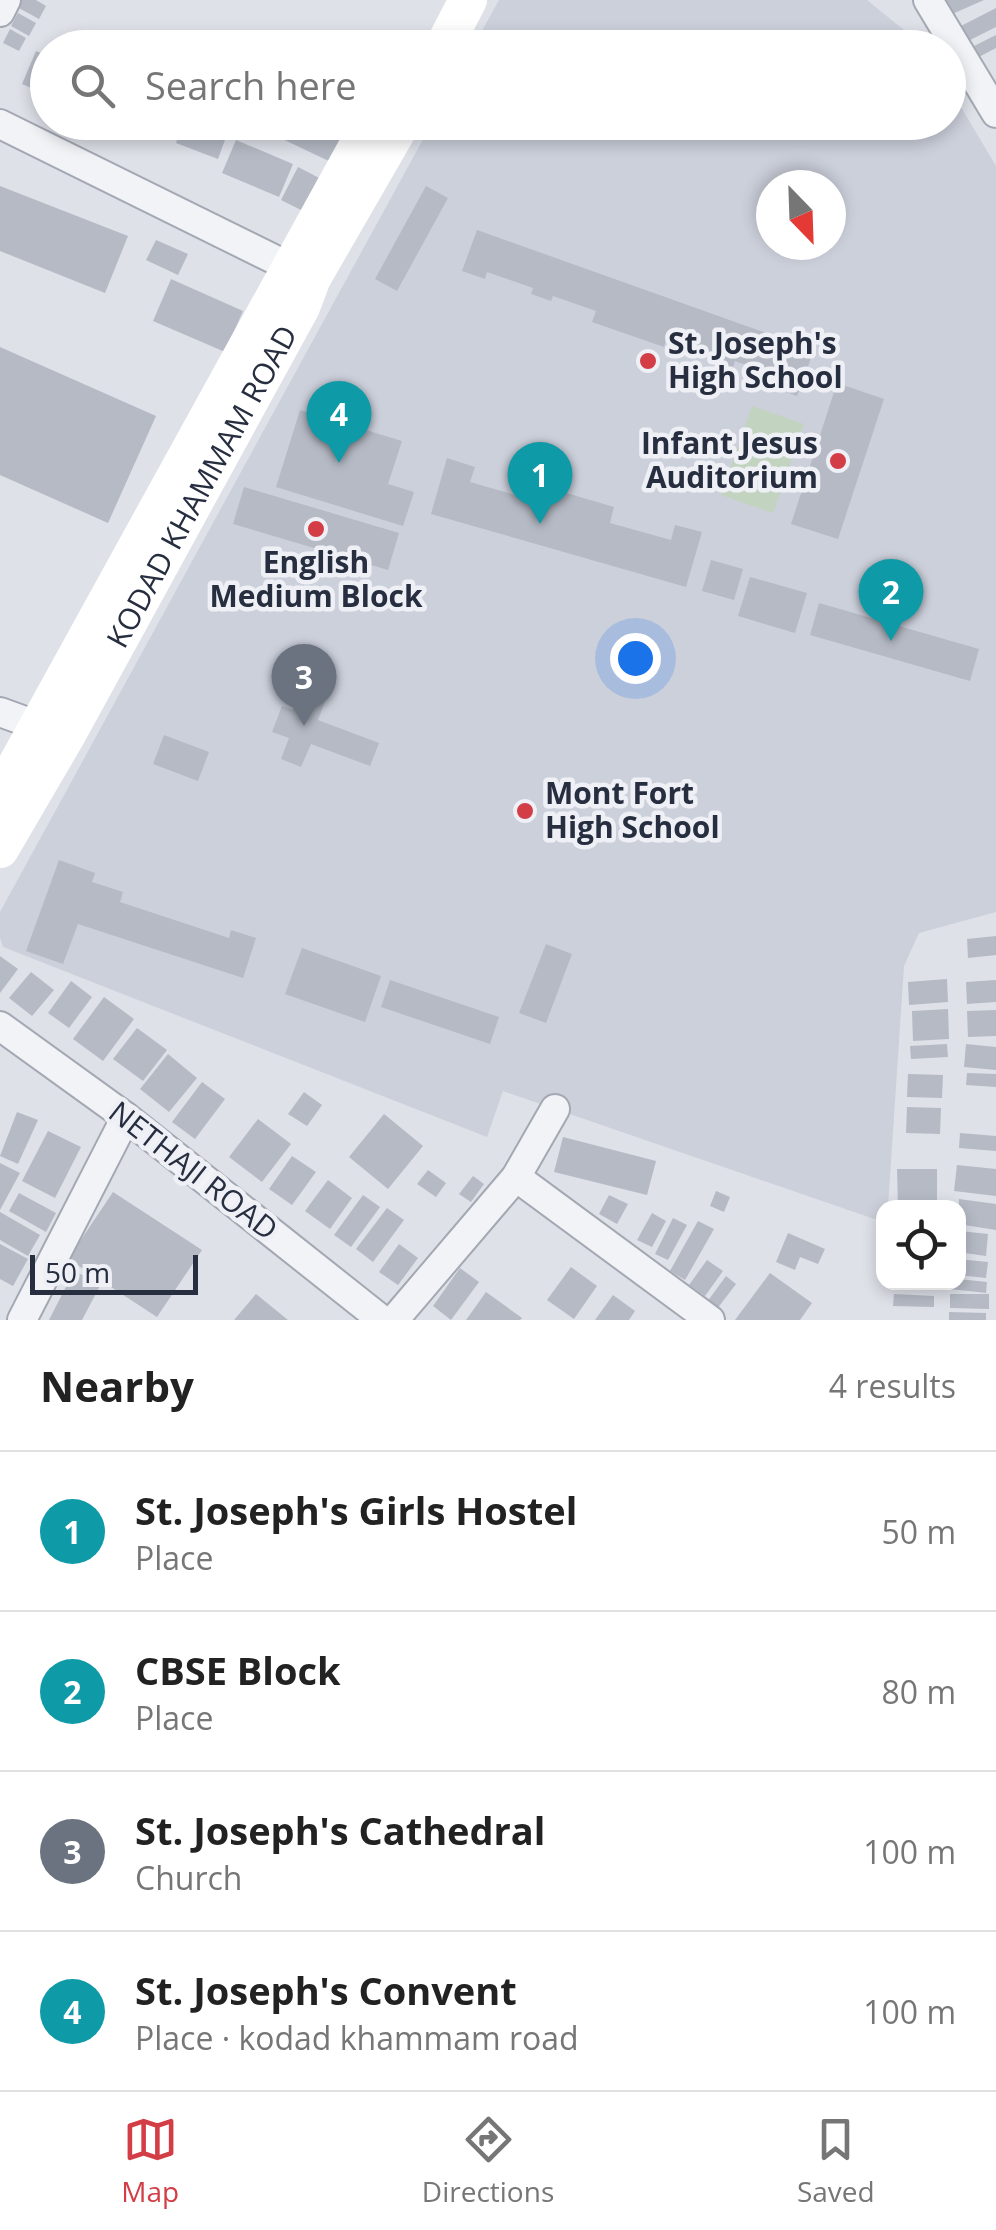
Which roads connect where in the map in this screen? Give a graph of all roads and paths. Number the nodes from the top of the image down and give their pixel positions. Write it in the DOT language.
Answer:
graph roads {
  1 [pos="6,0"];
  2 [pos="438,0"];
  3 [pos="468,0"];
  4 [pos="928,0"];
  5 [pos="0,12"];
  6 [pos="422,30"];
  7 [pos="452,30"];
  8 [pos="946,30"];
  9 [pos="966,63"];
  10 [pos="996,113"];
  11 [pos="0,124"];
  12 [pos="30,139"];
  13 [pos="32,140"];
  14 [pos="364,140"];
  15 [pos="390,140"];
  16 [pos="302,273"];
  17 [pos="0,712"];
  18 [pos="52,731"];
  19 [pos="0,795"];
  20 [pos="0,848"];
  21 [pos="0,1026"];
  22 [pos="555,1109"];
  23 [pos="126,1117"];
  24 [pos="516,1177"];
  25 [pos="22,1320"];
  26 [pos="382,1320"];
  27 [pos="394,1320"];
  28 [pos="710,1320"];
  1 -- 5 [label="street"];
  2 -- 6 [label="main road"];
  3 -- 7 [label="main road"];
  4 -- 8 [label="street"];
  9 -- 10 [label="street"];
  11 -- 12 [label="street"];
  13 -- 16 [label="street"];
  14 -- 16 [label="main road, KODAD KHAMMAM ROAD"];
  15 -- 16 [label="main road, KODAD KHAMMAM ROAD"];
  16 -- 18 [label="main road, KODAD KHAMMAM ROAD"];
  17 -- 18 [label="street"];
  18 -- 19 [label="main road, KODAD KHAMMAM ROAD"];
  18 -- 20 [label="main road, KODAD KHAMMAM ROAD"];
  21 -- 23 [label="street, NETHAJI ROAD"];
  22 -- 24 [label="street"];
  23 -- 25 [label="street"];
  23 -- 26 [label="street, NETHAJI ROAD"];
  24 -- 27 [label="street"];
  24 -- 28 [label="street"];
}
